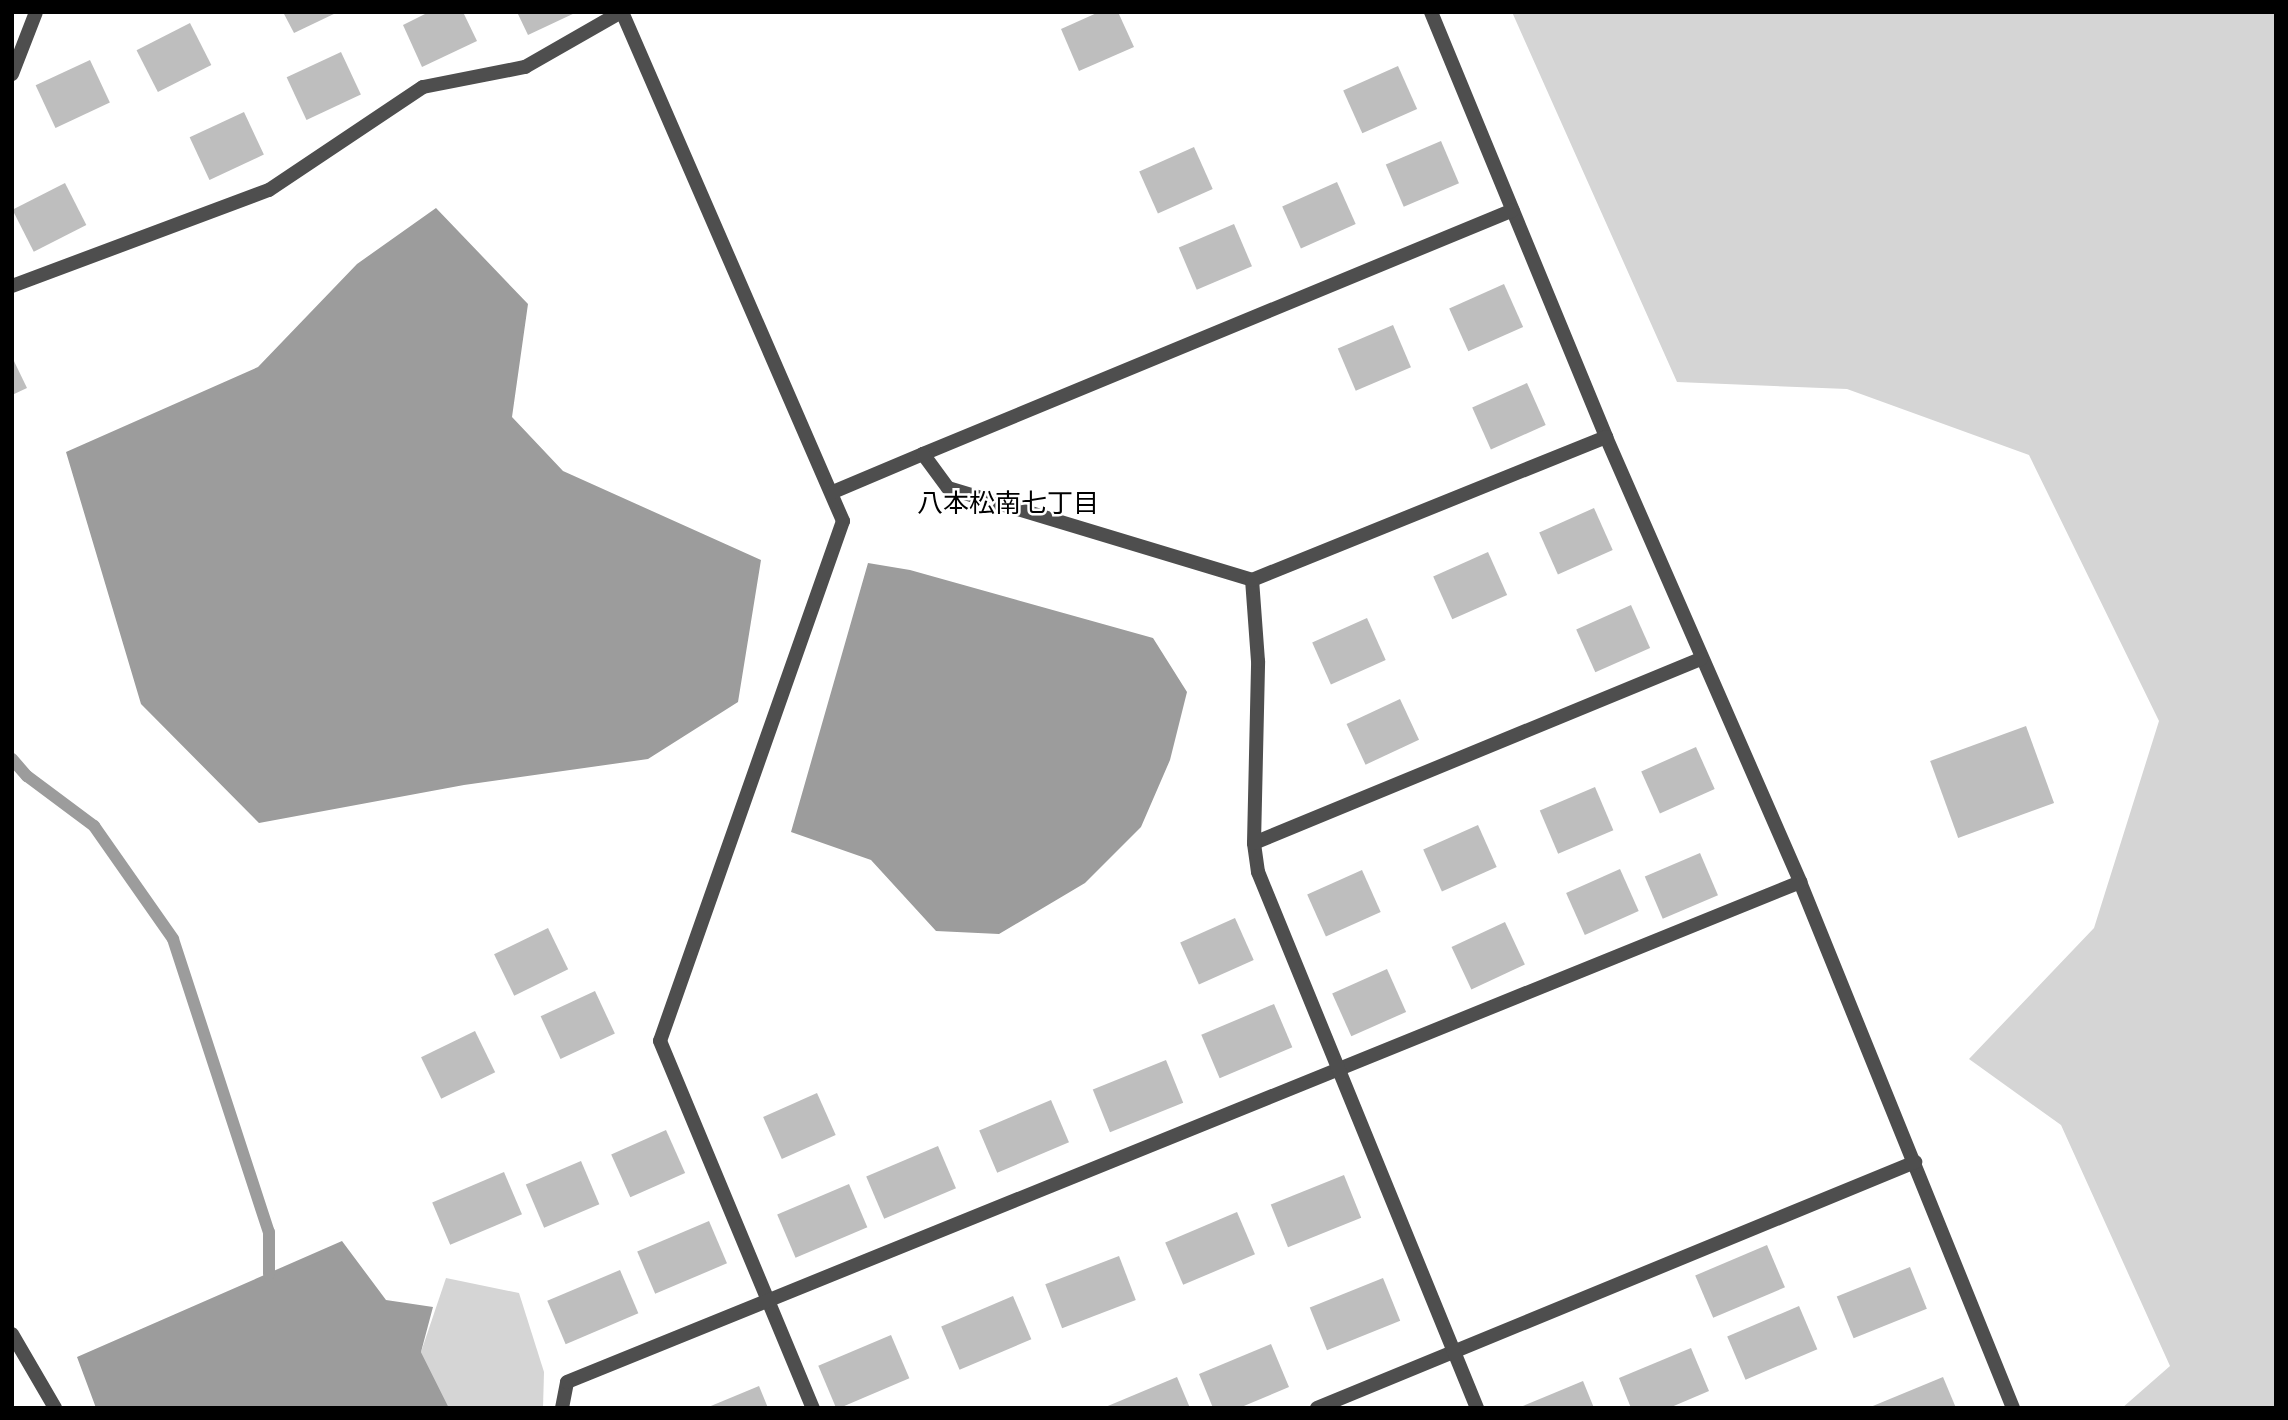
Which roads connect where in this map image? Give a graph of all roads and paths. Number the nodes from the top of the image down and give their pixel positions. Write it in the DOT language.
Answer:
graph roads {
  1 [pos="36,12"];
  2 [pos="621,12"];
  3 [pos="1431,12"];
  4 [pos="12,74"];
  5 [pos="1513,211"];
  6 [pos="12,286"];
  7 [pos="1606,437"];
  8 [pos="923,454"];
  9 [pos="833,492"];
  10 [pos="1252,580"];
  11 [pos="1701,659"];
  12 [pos="1254,843"];
  13 [pos="1800,882"];
  14 [pos="1338,1068"];
  15 [pos="1915,1162"];
  16 [pos="770,1301"];
  17 [pos="12,1334"];
  18 [pos="1454,1352"];
  19 [pos="55,1408"];
  20 [pos="562,1408"];
  21 [pos="813,1408"];
  22 [pos="1317,1408"];
  23 [pos="1477,1408"];
  24 [pos="2013,1408"];
  1 -- 4 [label="street"];
  2 -- 6 [label="street"];
  2 -- 9 [label="street"];
  3 -- 5 [label="street"];
  5 -- 7 [label="street"];
  5 -- 8 [label="street"];
  7 -- 10 [label="street"];
  7 -- 11 [label="street"];
  8 -- 9 [label="street"];
  8 -- 10 [label="street"];
  9 -- 16 [label="street"];
  10 -- 12 [label="street"];
  11 -- 12 [label="street"];
  11 -- 13 [label="street"];
  12 -- 14 [label="street"];
  13 -- 14 [label="street"];
  13 -- 15 [label="street"];
  14 -- 16 [label="street"];
  14 -- 18 [label="street"];
  15 -- 18 [label="street"];
  15 -- 24 [label="street"];
  16 -- 20 [label="street"];
  16 -- 21 [label="street"];
  17 -- 19 [label="street"];
  18 -- 22 [label="street"];
  18 -- 23 [label="street"];
}
